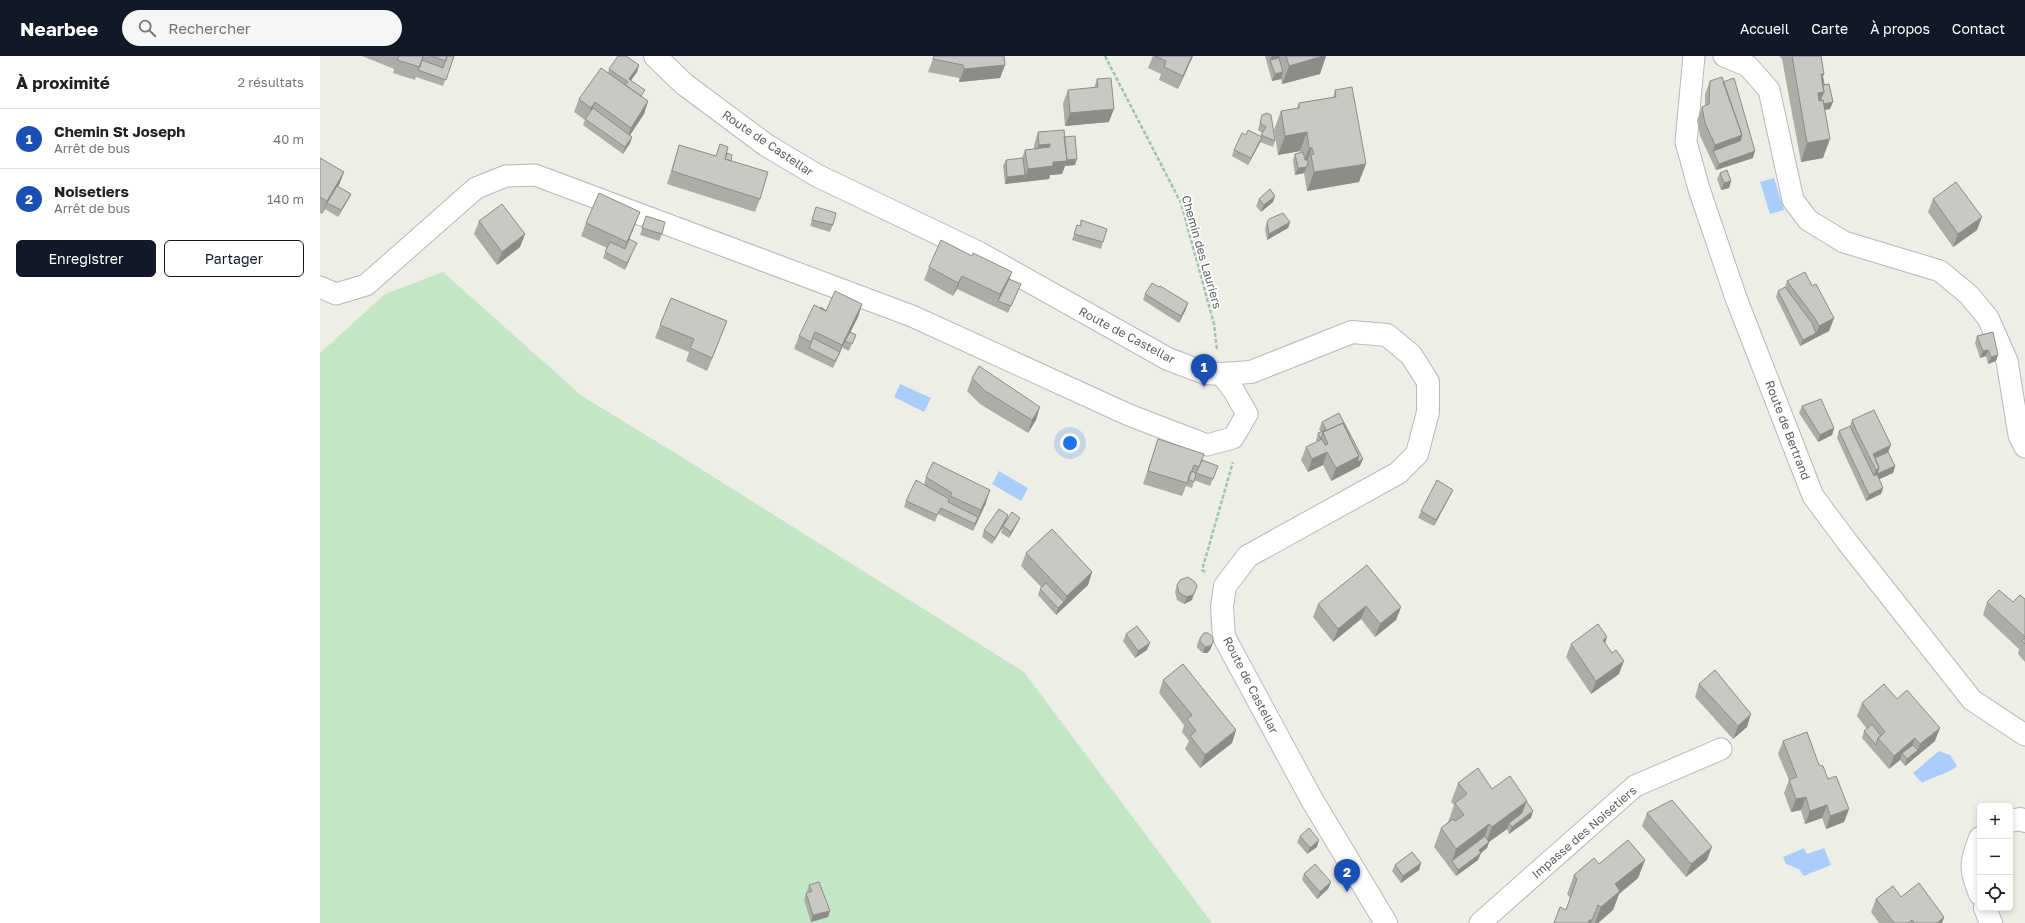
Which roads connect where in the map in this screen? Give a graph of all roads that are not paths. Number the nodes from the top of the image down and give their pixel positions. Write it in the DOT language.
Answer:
graph roads {
  1 [pos="656,56"];
  2 [pos="1724,56"];
  3 [pos="1700,57"];
  4 [pos="320,287"];
  5 [pos="1221,374"];
  6 [pos="2025,448"];
  7 [pos="2025,735"];
  8 [pos="1721,750"];
  9 [pos="2013,820"];
  10 [pos="2025,821"];
  11 [pos="1980,839"];
  12 [pos="1977,886"];
  13 [pos="1986,911"];
  14 [pos="1386,923"];
  15 [pos="1480,923"];
  16 [pos="1991,923"];
  1 -- 5 [label="street, Route de Castellar"];
  2 -- 6 [label="street"];
  3 -- 7 [label="street, Route de Bertrand"];
  4 -- 5 [label="street"];
  5 -- 14 [label="street, Route de Castellar"];
  8 -- 15 [label="street, Impasse des Noisetiers"];
  9 -- 10 [label="street"];
  11 -- 12 [label="street"];
  13 -- 16 [label="street"];
}
